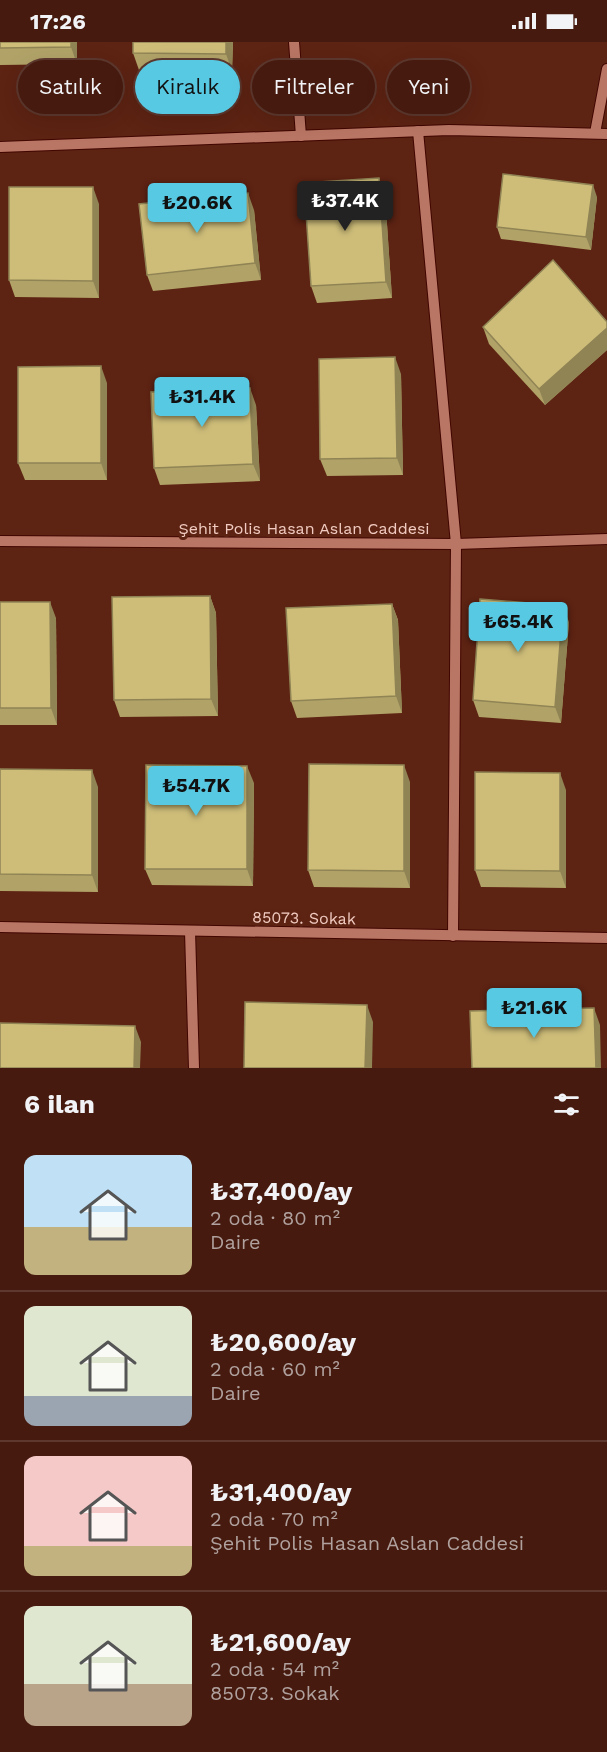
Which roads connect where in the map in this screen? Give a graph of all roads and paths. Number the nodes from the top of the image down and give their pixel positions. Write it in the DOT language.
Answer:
graph roads {
  1 [pos="294,42"];
  2 [pos="607,69"];
  3 [pos="418,131"];
  4 [pos="595,134"];
  5 [pos="607,134"];
  6 [pos="301,136"];
  7 [pos="0,147"];
  8 [pos="607,539"];
  9 [pos="0,541"];
  10 [pos="456,544"];
  11 [pos="0,927"];
  12 [pos="190,931"];
  13 [pos="453,936"];
  14 [pos="607,938"];
  15 [pos="194,1068"];
  1 -- 6 [label="street"];
  2 -- 4 [label="street"];
  3 -- 4 [label="street"];
  3 -- 6 [label="street"];
  3 -- 10 [label="street"];
  4 -- 5 [label="street"];
  6 -- 7 [label="street"];
  8 -- 10 [label="street, Şehit Polis Hasan Aslan Caddesi"];
  9 -- 10 [label="street, Şehit Polis Hasan Aslan Caddesi"];
  10 -- 13 [label="street"];
  11 -- 12 [label="street, 85073. Sokak"];
  12 -- 13 [label="street, 85073. Sokak"];
  12 -- 15 [label="street"];
  13 -- 14 [label="street, 85073. Sokak"];
}
